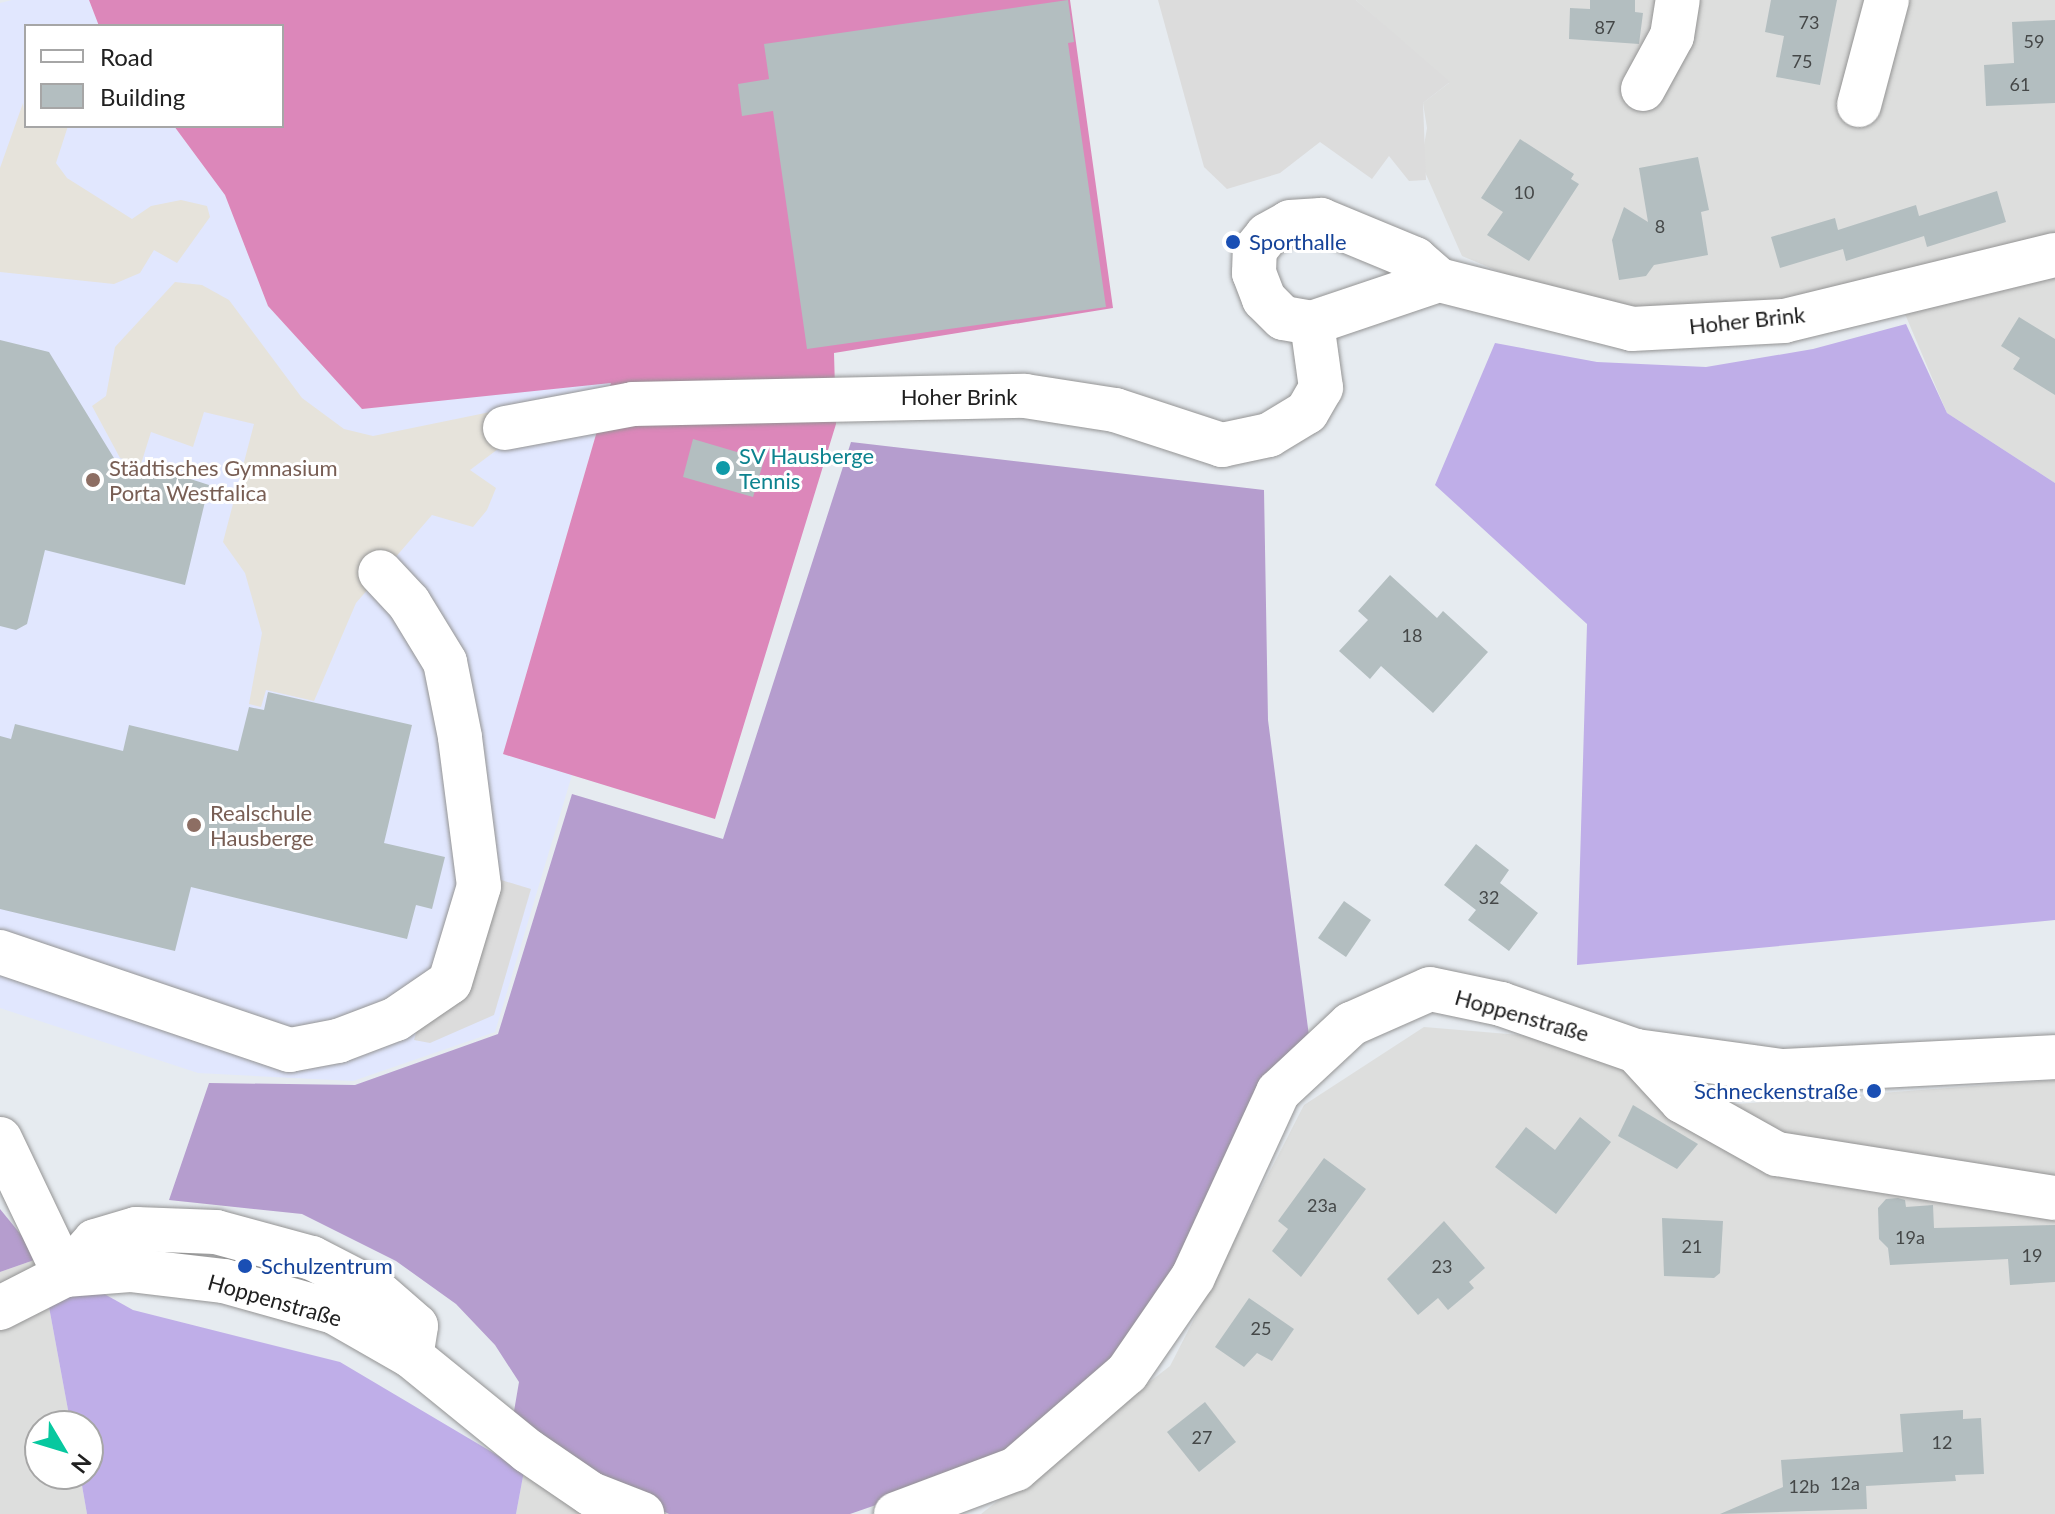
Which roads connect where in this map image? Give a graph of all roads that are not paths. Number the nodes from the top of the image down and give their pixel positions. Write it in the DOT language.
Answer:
graph roads {
  1 [pos="1678,0"];
  2 [pos="1887,0"];
  3 [pos="1643,89"];
  4 [pos="1859,105"];
  5 [pos="2055,255"];
  6 [pos="1439,280"];
  7 [pos="1312,323"];
  8 [pos="505,428"];
  9 [pos="380,572"];
  10 [pos="0,952"];
  11 [pos="1636,1051"];
  12 [pos="2055,1057"];
  13 [pos="0,1139"];
  14 [pos="2055,1198"];
  15 [pos="65,1275"];
  16 [pos="0,1308"];
  17 [pos="642,1514"];
  18 [pos="896,1514"];
  1 -- 3 [label="street"];
  2 -- 4 [label="street"];
  5 -- 6 [label="street, Hoher Brink"];
  6 -- 7 [label="street"];
  6 -- 7 [label="street, Hoher Brink"];
  7 -- 8 [label="street, Hoher Brink"];
  9 -- 10 [label="street"];
  11 -- 12 [label="street, Hoppenstraße"];
  11 -- 14 [label="street"];
  11 -- 18 [label="street, Hoppenstraße"];
  13 -- 15 [label="street"];
  15 -- 16 [label="street, Hoppenstraße"];
  15 -- 17 [label="street, Hoppenstraße"];
}
